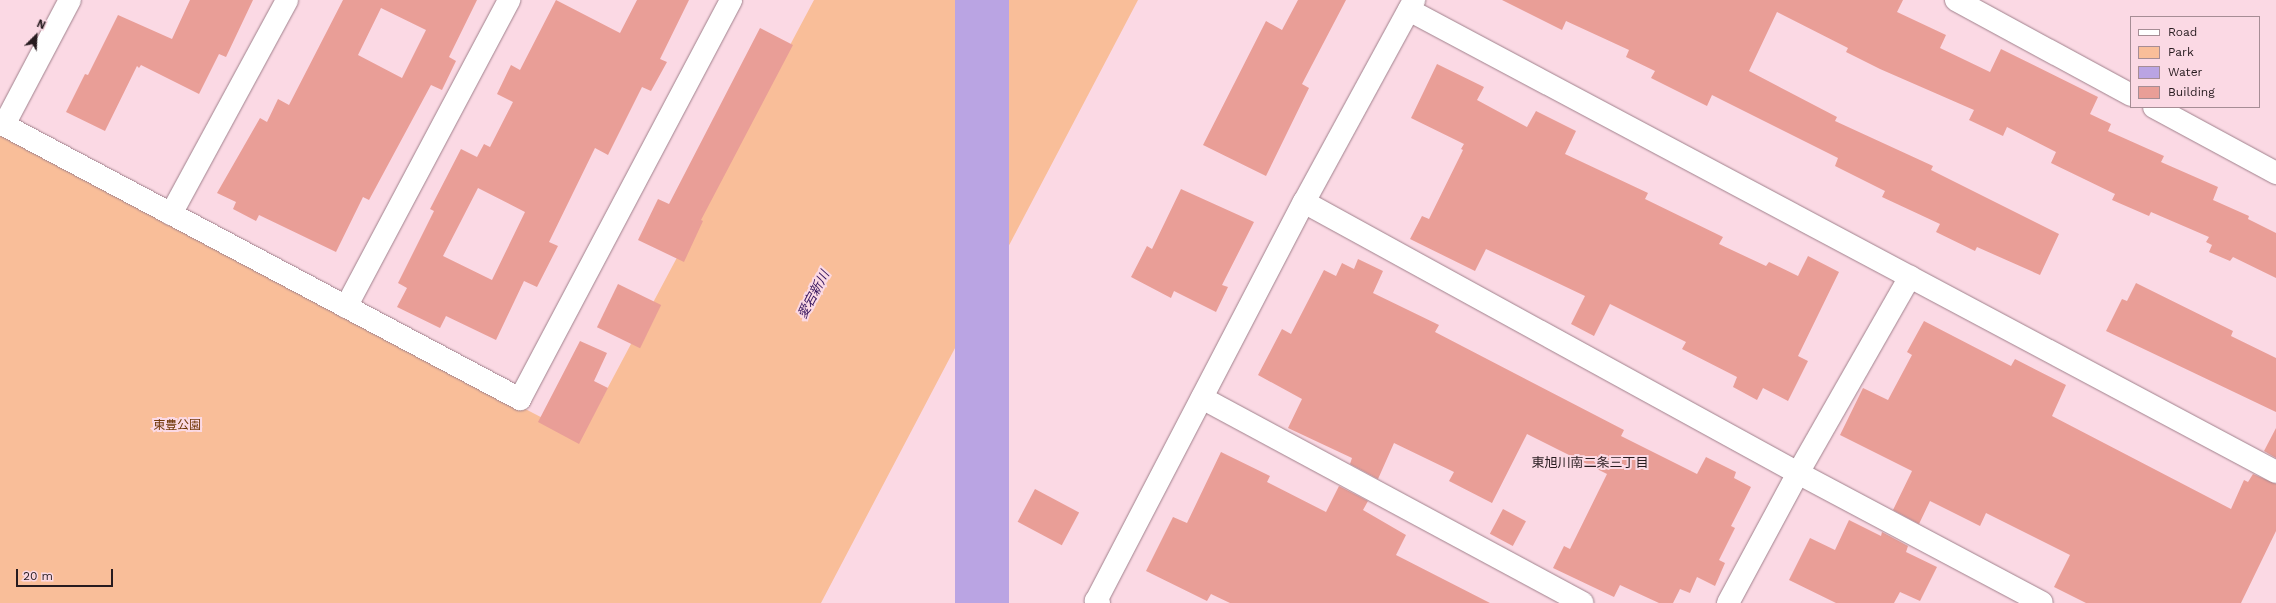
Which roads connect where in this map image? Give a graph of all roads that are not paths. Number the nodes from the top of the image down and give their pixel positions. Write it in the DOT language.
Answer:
graph roads {
  1 [pos="70,0"];
  2 [pos="287,0"];
  3 [pos="509,0"];
  4 [pos="732,0"];
  5 [pos="1956,0"];
  6 [pos="1412,5"];
  7 [pos="2130,94"];
  8 [pos="2156,108"];
  9 [pos="2,124"];
  10 [pos="2276,173"];
  11 [pos="1304,202"];
  12 [pos="171,214"];
  13 [pos="1910,277"];
  14 [pos="346,307"];
  15 [pos="1202,398"];
  16 [pos="2276,472"];
  17 [pos="1798,473"];
  18 [pos="1099,603"];
  19 [pos="1582,603"];
  20 [pos="1728,603"];
  21 [pos="2042,603"];
  1 -- 9 [label="street"];
  2 -- 12 [label="street"];
  3 -- 14 [label="street"];
  4 -- 14 [label="street"];
  5 -- 7 [label="street"];
  6 -- 11 [label="street"];
  6 -- 13 [label="street"];
  8 -- 10 [label="street"];
  9 -- 12 [label="street"];
  11 -- 15 [label="street"];
  11 -- 17 [label="street"];
  12 -- 14 [label="street"];
  13 -- 16 [label="street"];
  13 -- 17 [label="street"];
  15 -- 18 [label="street"];
  15 -- 19 [label="street"];
  17 -- 20 [label="street"];
  17 -- 21 [label="street"];
}
